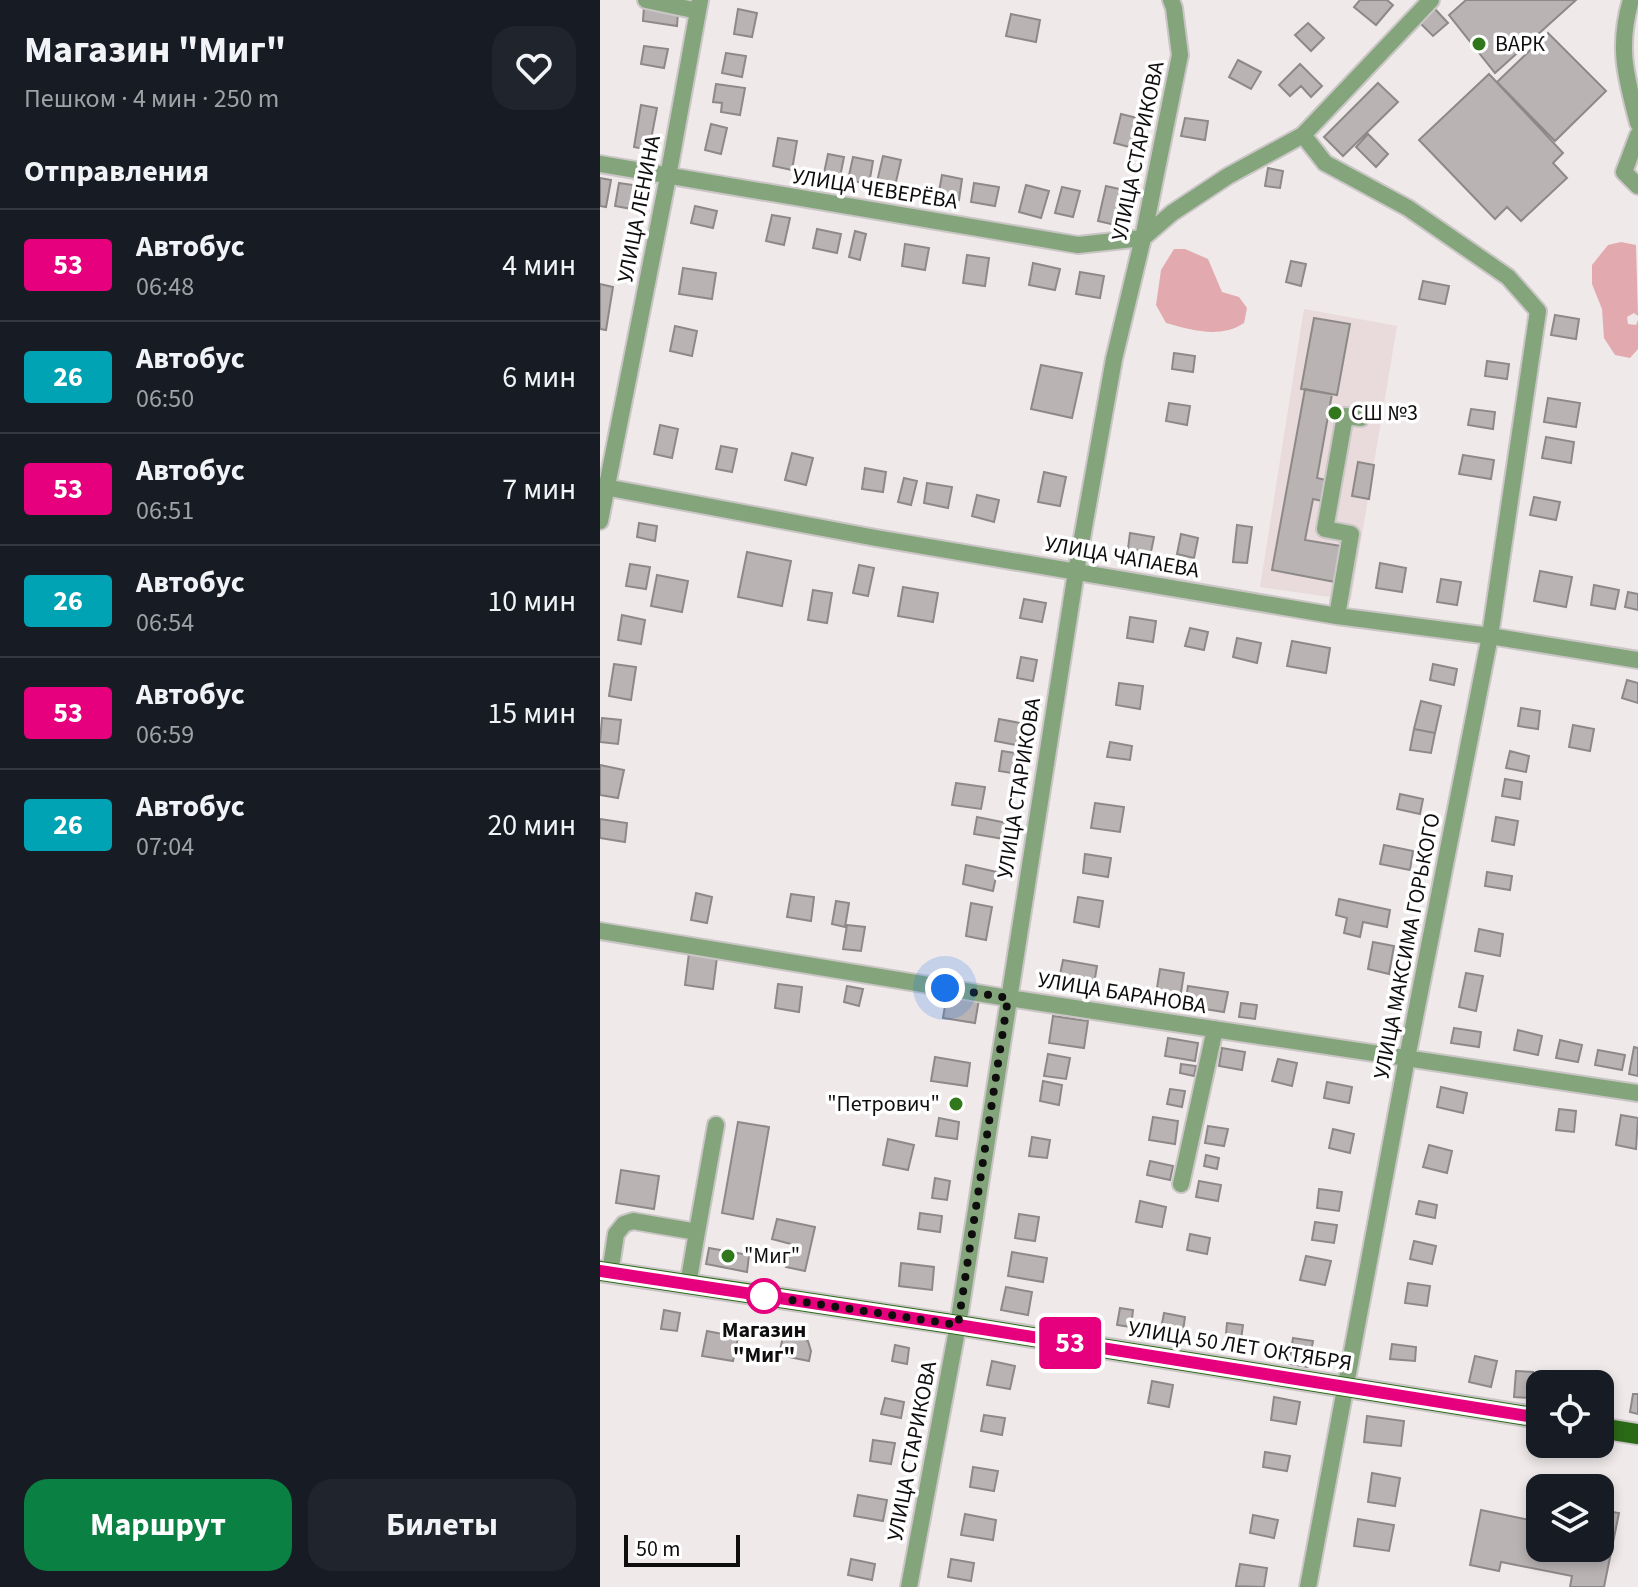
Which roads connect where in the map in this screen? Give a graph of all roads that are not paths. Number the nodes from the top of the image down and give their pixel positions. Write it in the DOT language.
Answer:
graph roads {
  1 [pos="646,0"];
  2 [pos="1171,0"];
  3 [pos="1431,0"];
  4 [pos="1631,0"];
  5 [pos="699,5"];
  6 [pos="1631,27"];
  7 [pos="1638,123"];
  8 [pos="1303,135"];
  9 [pos="1638,135"];
  10 [pos="600,164"];
  11 [pos="668,177"];
  12 [pos="1638,186"];
  13 [pos="1143,238"];
  14 [pos="1361,418"];
  15 [pos="603,487"];
  16 [pos="600,521"];
  17 [pos="1076,572"];
  18 [pos="1337,616"];
  19 [pos="1490,636"];
  20 [pos="1638,660"];
  21 [pos="600,931"];
  22 [pos="1008,998"];
  23 [pos="1215,1029"];
  24 [pos="1407,1058"];
  25 [pos="1638,1093"];
  26 [pos="716,1125"];
  27 [pos="1181,1184"];
  28 [pos="697,1232"];
  29 [pos="605,1272"];
  30 [pos="688,1285"];
  31 [pos="958,1325"];
  32 [pos="1347,1388"];
  33 [pos="1526,1416"];
  34 [pos="1614,1430"];
  35 [pos="1638,1434"];
  36 [pos="909,1587"];
  37 [pos="1308,1587"];
  1 -- 5 [label="street"];
  2 -- 13 [label="street, УЛИЦА СТАРИКОВА"];
  3 -- 8 [label="street"];
  4 -- 6 [label="street"];
  5 -- 11 [label="street, УЛИЦА ЛЕНИНА"];
  6 -- 7 [label="street"];
  8 -- 13 [label="street"];
  8 -- 19 [label="street, УЛИЦА МАКСИМА ГОРЬКОГО"];
  9 -- 12 [label="street"];
  10 -- 11 [label="street, УЛИЦА ЧЕВЕРЁВА"];
  11 -- 13 [label="street, УЛИЦА ЧЕВЕРЁВА"];
  11 -- 15 [label="street, УЛИЦА ЛЕНИНА"];
  13 -- 17 [label="street, УЛИЦА СТАРИКОВА"];
  14 -- 18 [label="street"];
  15 -- 16 [label="street, УЛИЦА ЛЕНИНА"];
  15 -- 17 [label="street, УЛИЦА ЧАПАЕВА"];
  17 -- 18 [label="street, УЛИЦА ЧАПАЕВА"];
  17 -- 22 [label="street, УЛИЦА СТАРИКОВА"];
  18 -- 19 [label="street, УЛИЦА ЧАПАЕВА"];
  19 -- 20 [label="street, УЛИЦА ЧАПАЕВА"];
  19 -- 24 [label="street, УЛИЦА МАКСИМА ГОРЬКОГО"];
  21 -- 22 [label="street, УЛИЦА БАРАНОВА"];
  22 -- 23 [label="street, УЛИЦА БАРАНОВА"];
  22 -- 31 [label="street, УЛИЦА СТАРИКОВА"];
  23 -- 24 [label="street, УЛИЦА БАРАНОВА"];
  23 -- 27 [label="street"];
  24 -- 25 [label="street, УЛИЦА БАРАНОВА"];
  24 -- 32 [label="street, УЛИЦА МАКСИМА ГОРЬКОГО"];
  26 -- 28 [label="street"];
  28 -- 29 [label="street"];
  28 -- 30 [label="street"];
  29 -- 30 [label="main road, УЛИЦА 50 ЛЕТ ОКТЯБРЯ"];
  30 -- 31 [label="main road, УЛИЦА 50 ЛЕТ ОКТЯБРЯ"];
  31 -- 32 [label="main road, УЛИЦА 50 ЛЕТ ОКТЯБРЯ"];
  31 -- 36 [label="street, УЛИЦА СТАРИКОВА"];
  32 -- 33 [label="main road, УЛИЦА 50 ЛЕТ ОКТЯБРЯ"];
  32 -- 37 [label="street, УЛИЦА МАКСИМА ГОРЬКОГО"];
  34 -- 35 [label="main road"];
}
